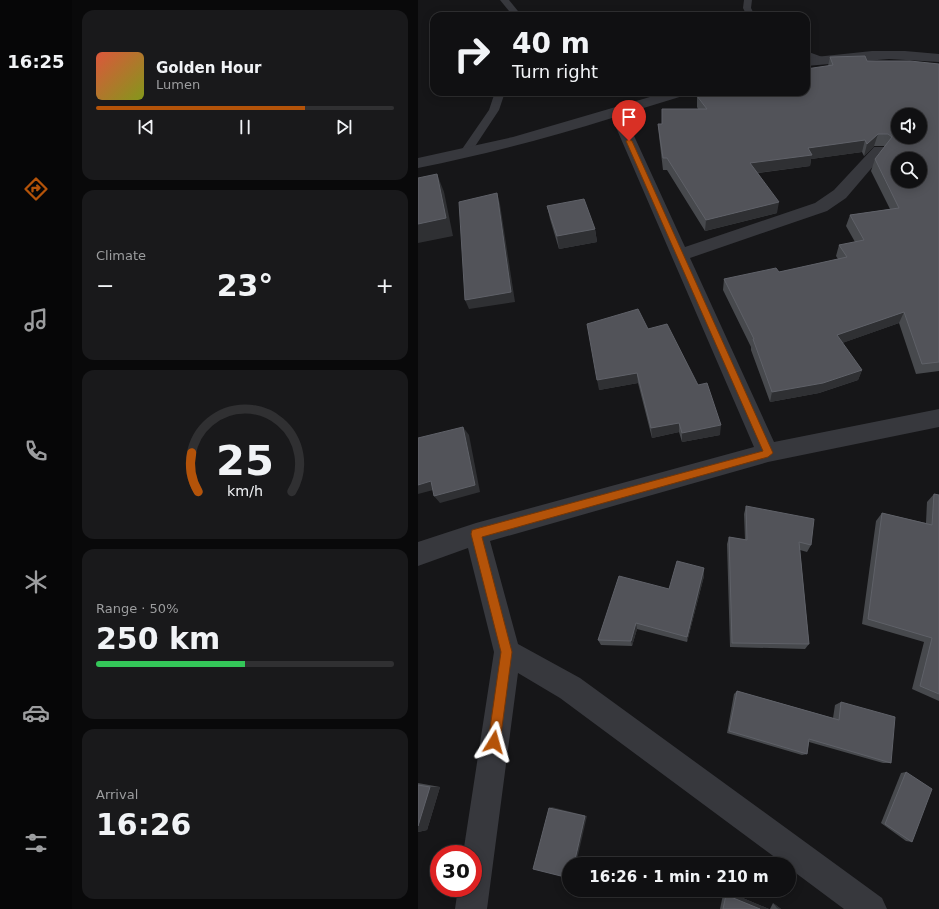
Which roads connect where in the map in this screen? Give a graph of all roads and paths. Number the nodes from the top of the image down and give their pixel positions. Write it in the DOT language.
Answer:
graph roads {
  1 [pos="504,0"];
  2 [pos="748,0"];
  3 [pos="514,12"];
  4 [pos="748,12"];
  5 [pos="810,56"];
  6 [pos="939,58"];
  7 [pos="822,60"];
  8 [pos="810,62"];
  9 [pos="499,96"];
  10 [pos="668,96"];
  11 [pos="616,112"];
  12 [pos="879,150"];
  13 [pos="464,155"];
  14 [pos="418,163"];
  15 [pos="680,255"];
  16 [pos="939,418"];
  17 [pos="768,453"];
  18 [pos="476,534"];
  19 [pos="418,554"];
  20 [pos="507,652"];
  21 [pos="471,909"];
  22 [pos="871,909"];
  1 -- 3 [label="lane"];
  2 -- 4 [label="lane"];
  5 -- 7 [label="lane"];
  6 -- 7 [label="street"];
  7 -- 8 [label="street"];
  9 -- 13 [label="lane"];
  10 -- 11 [label="street"];
  11 -- 13 [label="street"];
  11 -- 15 [label="street"];
  12 -- 15 [label="street"];
  13 -- 14 [label="street"];
  15 -- 17 [label="street"];
  16 -- 17 [label="street"];
  17 -- 18 [label="street"];
  18 -- 19 [label="street"];
  18 -- 20 [label="street"];
  20 -- 21 [label="street"];
  20 -- 22 [label="street"];
}
